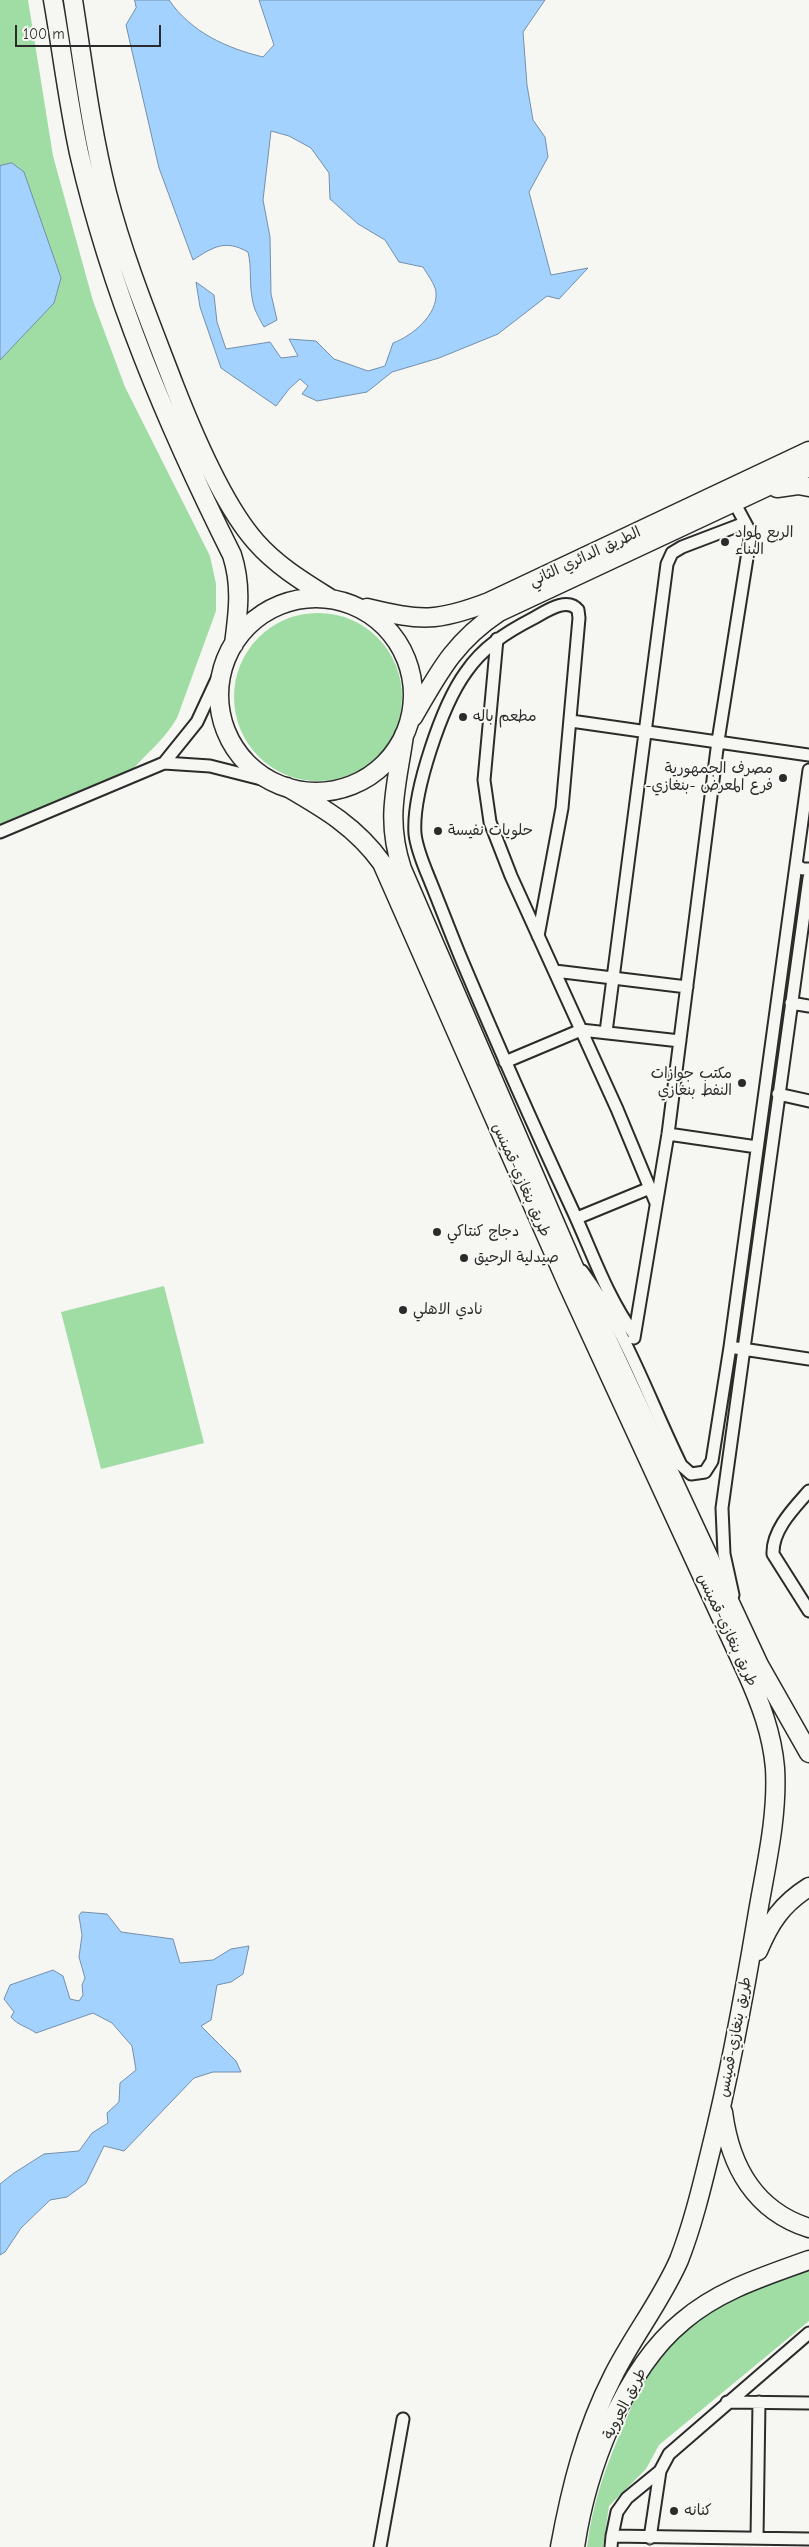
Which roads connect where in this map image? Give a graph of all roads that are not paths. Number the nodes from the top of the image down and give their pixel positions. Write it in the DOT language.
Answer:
graph roads {
  1 [pos="53,0"];
  2 [pos="73,0"];
  3 [pos="809,451"];
  4 [pos="809,467"];
  5 [pos="809,487"];
  6 [pos="742,498"];
  7 [pos="745,523"];
  8 [pos="331,599"];
  9 [pos="352,605"];
  10 [pos="496,639"];
  11 [pos="234,644"];
  12 [pos="224,664"];
  13 [pos="571,721"];
  14 [pos="645,730"];
  15 [pos="406,731"];
  16 [pos="718,741"];
  17 [pos="809,755"];
  18 [pos="164,763"];
  19 [pos="809,770"];
  20 [pos="282,785"];
  21 [pos="0,832"];
  22 [pos="796,865"];
  23 [pos="809,869"];
  24 [pos="809,878"];
  25 [pos="792,892"];
  26 [pos="806,895"];
  27 [pos="805,926"];
  28 [pos="538,936"];
  29 [pos="554,971"];
  30 [pos="612,979"];
  31 [pos="687,987"];
  32 [pos="791,1003"];
  33 [pos="809,1006"];
  34 [pos="581,1030"];
  35 [pos="606,1032"];
  36 [pos="680,1041"];
  37 [pos="505,1062"];
  38 [pos="778,1094"];
  39 [pos="809,1101"];
  40 [pos="668,1134"];
  41 [pos="757,1147"];
  42 [pos="650,1188"];
  43 [pos="656,1203"];
  44 [pos="577,1218"];
  45 [pos="569,1256"];
  46 [pos="634,1334"];
  47 [pos="730,1347"];
  48 [pos="743,1350"];
  49 [pos="633,1357"];
  50 [pos="809,1359"];
  51 [pos="809,1491"];
  52 [pos="809,1611"];
  53 [pos="735,1615"];
  54 [pos="809,1753"];
  55 [pos="809,1887"];
  56 [pos="747,1974"];
  57 [pos="722,2104"];
  58 [pos="809,2228"];
  59 [pos="809,2260"];
  60 [pos="809,2333"];
  61 [pos="727,2402"];
  62 [pos="759,2402"];
  63 [pos="809,2403"];
  64 [pos="403,2420"];
  65 [pos="660,2470"];
  66 [pos="650,2538"];
  67 [pos="757,2538"];
  68 [pos="809,2539"];
  69 [pos="612,2542"];
  70 [pos="709,2542"];
  71 [pos="380,2547"];
  72 [pos="560,2547"];
  73 [pos="575,2547"];
  1 -- 11 [label="main road"];
  2 -- 8 [label="main road"];
  3 -- 9 [label="main road, الطريق الدائري الثاني"];
  4 -- 6 [label="main road, الطريق الدائري الثاني"];
  5 -- 6 [label="main road"];
  6 -- 7 [label="street"];
  6 -- 15 [label="main road, الطريق الدائري الثاني"];
  7 -- 14 [label="street"];
  7 -- 16 [label="street"];
  8 -- 9 [label="main road"];
  8 -- 11 [label="main road"];
  9 -- 15 [label="main road"];
  10 -- 13 [label="street"];
  10 -- 28 [label="street"];
  10 -- 37 [label="street"];
  11 -- 12 [label="main road, طريق بنغازي-قمينس"];
  12 -- 18 [label="street"];
  12 -- 20 [label="main road, طريق بنغازي-قمينس"];
  13 -- 14 [label="street"];
  13 -- 28 [label="street"];
  14 -- 16 [label="street"];
  14 -- 30 [label="street"];
  15 -- 20 [label="main road, الطريق الدائري الثاني"];
  15 -- 45 [label="main road"];
  16 -- 17 [label="street"];
  16 -- 31 [label="street"];
  18 -- 20 [label="street"];
  18 -- 21 [label="street"];
  19 -- 22 [label="street"];
  20 -- 56 [label="main road, طريق بنغازي-قمينس"];
  22 -- 23 [label="street"];
  22 -- 25 [label="street"];
  24 -- 26 [label="street"];
  25 -- 26 [label="street"];
  25 -- 41 [label="street"];
  26 -- 27 [label="street"];
  27 -- 32 [label="street"];
  28 -- 29 [label="street"];
  29 -- 30 [label="street"];
  29 -- 34 [label="street"];
  30 -- 31 [label="street"];
  30 -- 35 [label="street"];
  31 -- 36 [label="street"];
  32 -- 33 [label="street"];
  32 -- 38 [label="street"];
  34 -- 35 [label="street"];
  34 -- 37 [label="street"];
  34 -- 42 [label="street"];
  35 -- 36 [label="street"];
  36 -- 40 [label="street"];
  37 -- 44 [label="street"];
  38 -- 39 [label="street"];
  38 -- 48 [label="street"];
  40 -- 41 [label="street"];
  40 -- 43 [label="street"];
  41 -- 47 [label="street"];
  42 -- 43 [label="street"];
  42 -- 44 [label="street"];
  43 -- 46 [label="street"];
  44 -- 46 [label="street"];
  45 -- 49 [label="street"];
  45 -- 53 [label="main road"];
  46 -- 49 [label="street"];
  47 -- 48 [label="street"];
  47 -- 49 [label="street"];
  48 -- 50 [label="street"];
  48 -- 53 [label="street"];
  51 -- 52 [label="street"];
  53 -- 54 [label="main road"];
  55 -- 56 [label="main road"];
  56 -- 57 [label="main road, طريق بنغازي-قمينس"];
  57 -- 58 [label="main road"];
  57 -- 72 [label="main road, طريق بنغازي-قمينس"];
  59 -- 73 [label="main road, طريق العروبة"];
  60 -- 61 [label="street"];
  61 -- 62 [label="street"];
  61 -- 65 [label="street"];
  62 -- 63 [label="street"];
  62 -- 67 [label="street"];
  64 -- 71 [label="street"];
  65 -- 66 [label="street"];
  65 -- 69 [label="street"];
  66 -- 69 [label="street"];
  66 -- 70 [label="street"];
  67 -- 68 [label="street"];
  67 -- 70 [label="street"];
}
